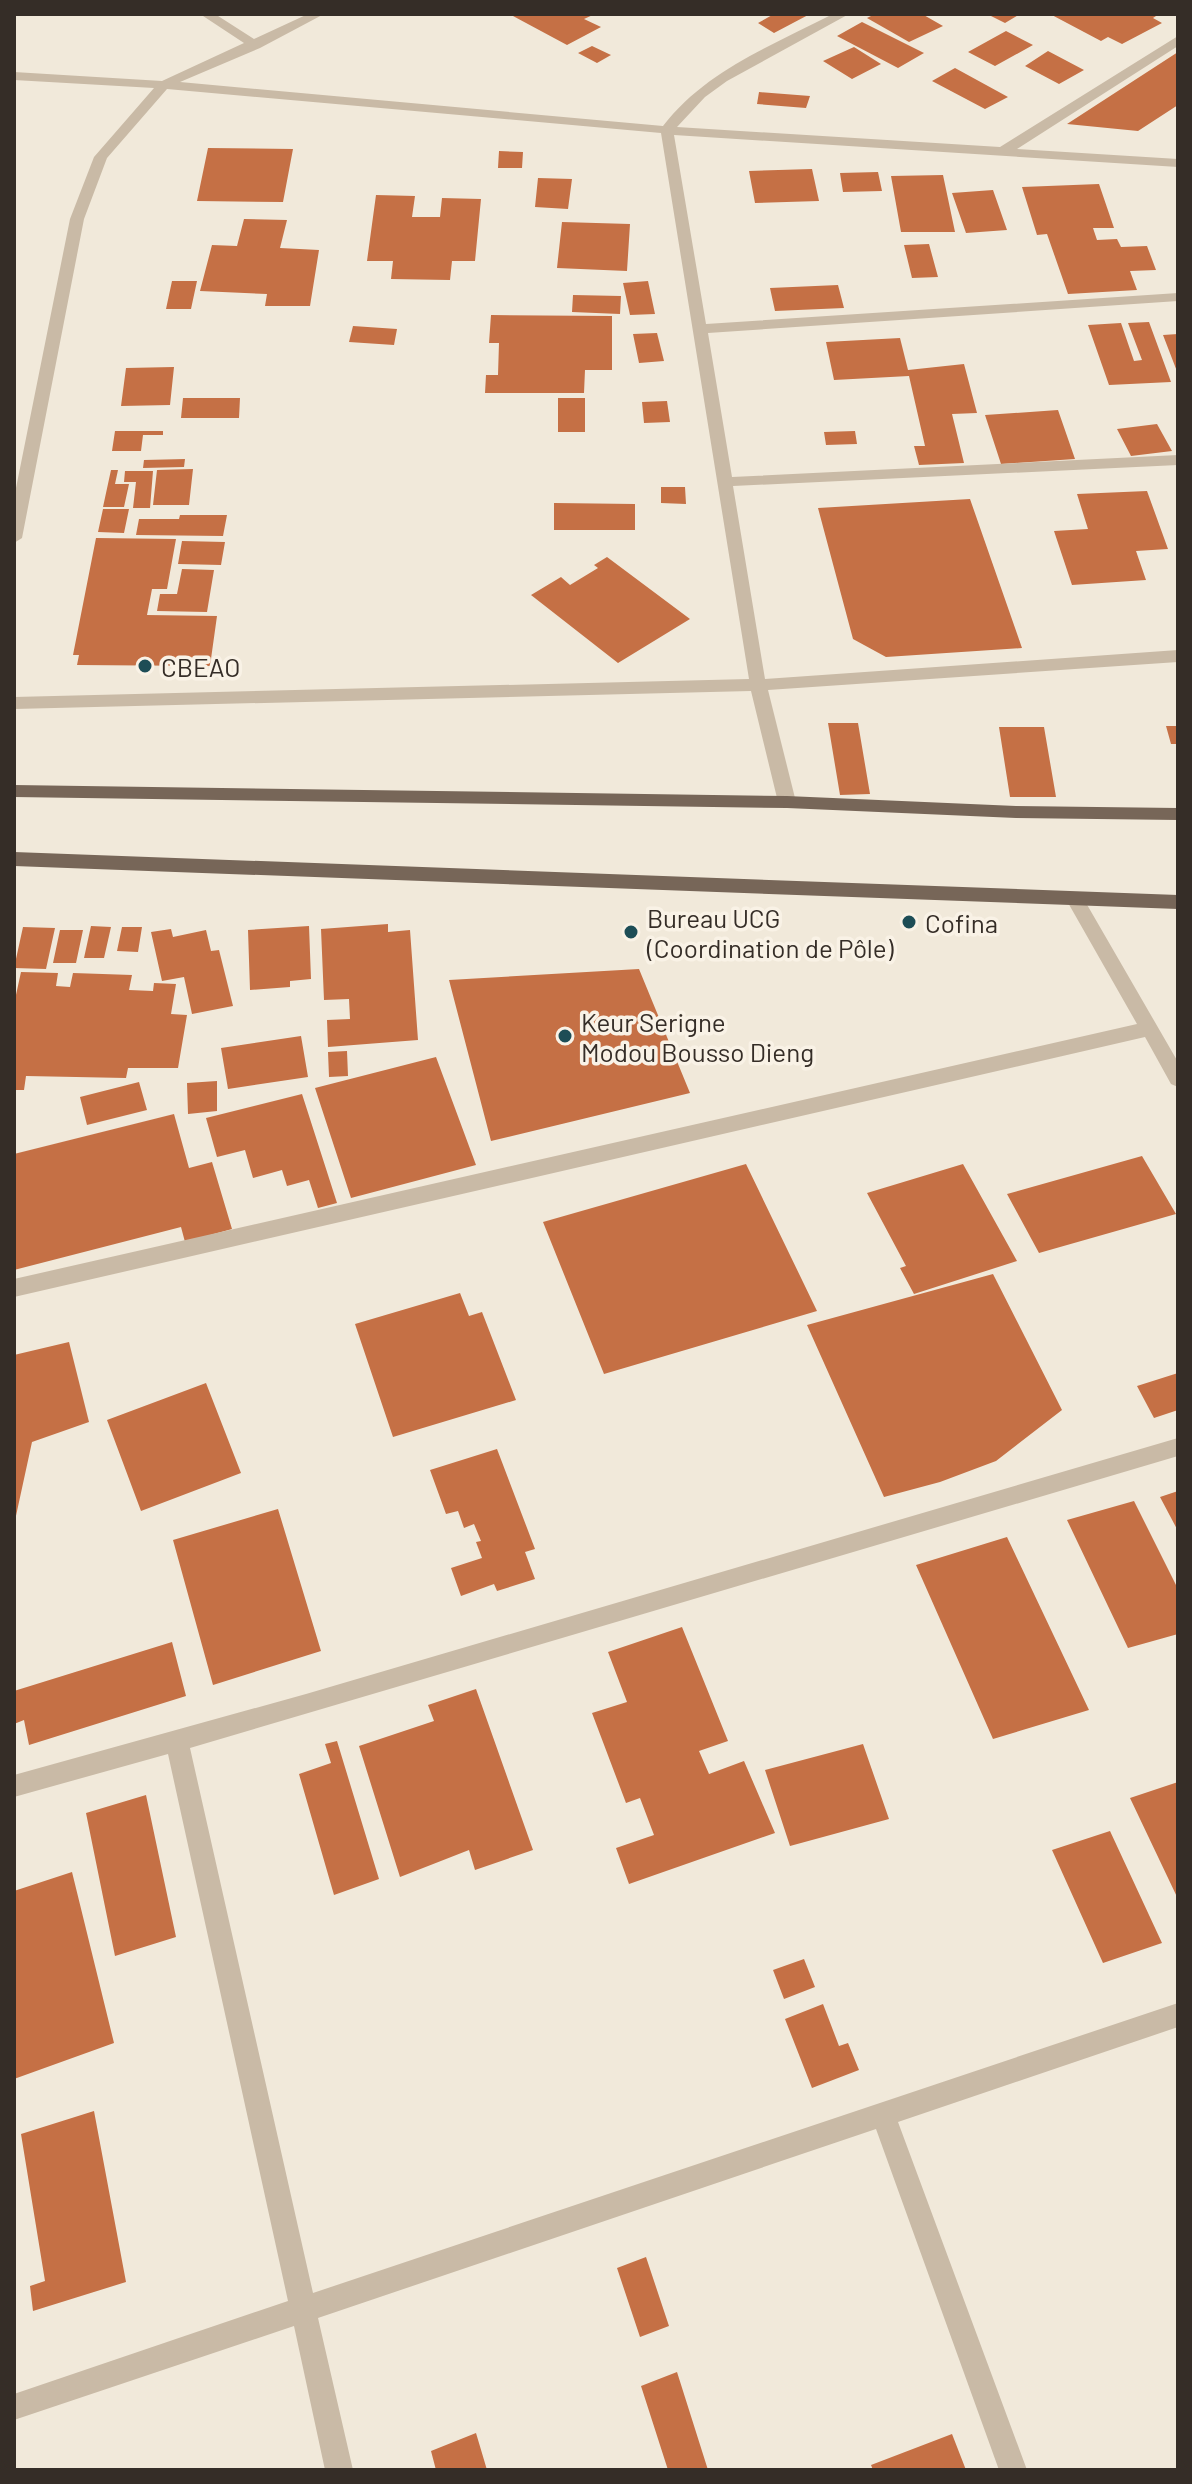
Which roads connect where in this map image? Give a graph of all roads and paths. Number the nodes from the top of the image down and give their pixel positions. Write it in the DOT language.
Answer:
graph roads {
  1 [pos="206,14"];
  2 [pos="318,14"];
  3 [pos="843,14"];
  4 [pos="1178,40"];
  5 [pos="255,45"];
  6 [pos="14,76"];
  7 [pos="164,85"];
  8 [pos="667,130"];
  9 [pos="1005,150"];
  10 [pos="1178,163"];
  11 [pos="1178,297"];
  12 [pos="698,329"];
  13 [pos="1178,460"];
  14 [pos="723,482"];
  15 [pos="14,538"];
  16 [pos="1178,656"];
  17 [pos="758,685"];
  18 [pos="14,703"];
  19 [pos="14,791"];
  20 [pos="787,802"];
  21 [pos="1178,814"];
  22 [pos="14,859"];
  23 [pos="1076,901"];
  24 [pos="1178,902"];
  25 [pos="1149,1029"];
  26 [pos="1178,1079"];
  27 [pos="14,1288"];
  28 [pos="1178,1447"];
  29 [pos="177,1742"];
  30 [pos="14,1786"];
  31 [pos="1178,2015"];
  32 [pos="883,2114"];
  33 [pos="304,2309"];
  34 [pos="14,2407"];
  35 [pos="339,2470"];
  36 [pos="1013,2470"];
  1 -- 5 [label="street"];
  2 -- 5 [label="street"];
  3 -- 8 [label="street"];
  4 -- 9 [label="street"];
  5 -- 7 [label="street"];
  6 -- 7 [label="street"];
  7 -- 8 [label="street"];
  7 -- 15 [label="street"];
  8 -- 9 [label="street"];
  8 -- 12 [label="street"];
  9 -- 10 [label="street"];
  11 -- 12 [label="street"];
  12 -- 14 [label="street"];
  13 -- 14 [label="street"];
  14 -- 17 [label="street"];
  16 -- 17 [label="street"];
  17 -- 18 [label="street"];
  17 -- 20 [label="street"];
  19 -- 20 [label="main road"];
  20 -- 21 [label="main road"];
  22 -- 23 [label="main road"];
  23 -- 24 [label="main road"];
  23 -- 25 [label="street"];
  25 -- 26 [label="street"];
  25 -- 27 [label="street"];
  28 -- 29 [label="street"];
  29 -- 30 [label="street"];
  29 -- 33 [label="street"];
  31 -- 32 [label="street"];
  32 -- 33 [label="street"];
  32 -- 36 [label="street"];
  33 -- 34 [label="street"];
  33 -- 35 [label="street"];
}
